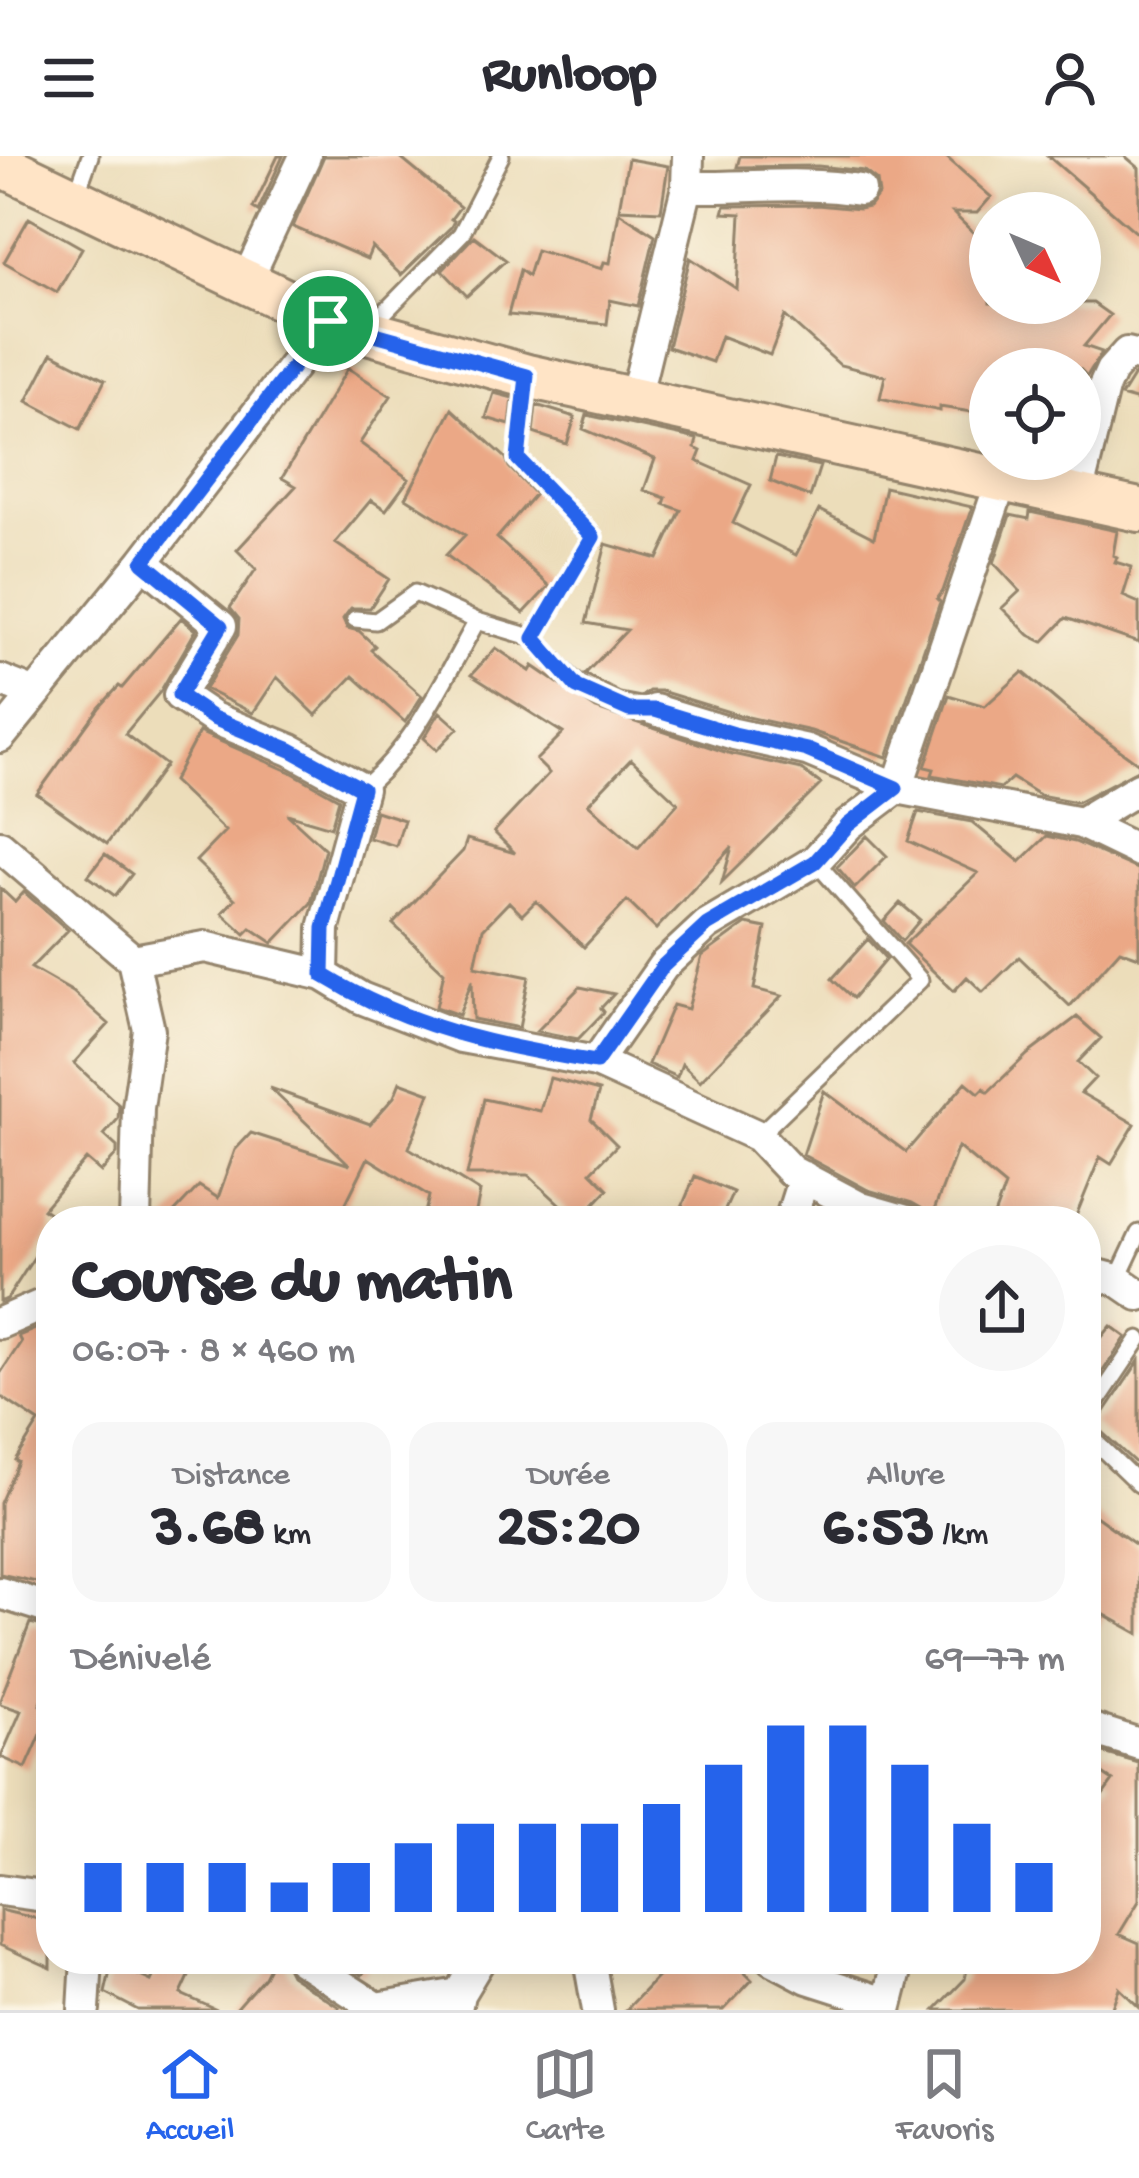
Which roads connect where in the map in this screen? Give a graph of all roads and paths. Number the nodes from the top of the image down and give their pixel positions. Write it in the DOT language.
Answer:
graph roads {
  1 [pos="90,156"];
  2 [pos="305,156"];
  3 [pos="501,156"];
  4 [pos="0,164"];
  5 [pos="687,171"];
  6 [pos="860,190"];
  7 [pos="74,200"];
  8 [pos="246,282"];
  9 [pos="346,326"];
  10 [pos="1139,356"];
  11 [pos="527,376"];
  12 [pos="635,399"];
  13 [pos="1001,482"];
  14 [pos="1077,495"];
  15 [pos="1139,510"];
  16 [pos="143,562"];
  17 [pos="355,619"];
  18 [pos="477,621"];
  19 [pos="534,638"];
  20 [pos="0,680"];
  21 [pos="35,694"];
  22 [pos="655,710"];
  23 [pos="0,737"];
  24 [pos="896,788"];
  25 [pos="1139,788"];
  26 [pos="362,789"];
  27 [pos="1082,823"];
  28 [pos="0,846"];
  29 [pos="1139,851"];
  30 [pos="815,862"];
  31 [pos="133,960"];
  32 [pos="323,975"];
  33 [pos="596,1062"];
  34 [pos="758,1136"];
  35 [pos="804,1177"];
  36 [pos="135,1206"];
  37 [pos="795,1206"];
  38 [pos="857,1206"];
  39 [pos="1139,1234"];
  40 [pos="1128,1288"];
  41 [pos="36,1307"];
  42 [pos="0,1323"];
  43 [pos="1139,1340"];
  44 [pos="1101,1396"];
  45 [pos="1101,1447"];
  46 [pos="1139,1484"];
  47 [pos="0,1593"];
  48 [pos="36,1604"];
  49 [pos="1101,1732"];
  50 [pos="1139,1744"];
  51 [pos="0,1891"];
  52 [pos="36,1895"];
  53 [pos="86,1974"];
  54 [pos="324,1974"];
  55 [pos="472,1974"];
  56 [pos="592,1974"];
  57 [pos="800,1974"];
  58 [pos="895,1974"];
  59 [pos="457,2002"];
  60 [pos="886,2007"];
  61 [pos="85,2010"];
  62 [pos="598,2010"];
  1 -- 7 [label="lane"];
  2 -- 8 [label="street"];
  3 -- 9 [label="lane"];
  4 -- 7 [label="street"];
  5 -- 6 [label="street"];
  5 -- 12 [label="street"];
  7 -- 8 [label="street"];
  8 -- 9 [label="street"];
  9 -- 11 [label="street"];
  9 -- 16 [label="street"];
  10 -- 14 [label="street"];
  11 -- 12 [label="street"];
  11 -- 19 [label="lane"];
  12 -- 13 [label="street"];
  13 -- 14 [label="street"];
  13 -- 24 [label="street"];
  14 -- 15 [label="street"];
  16 -- 21 [label="street"];
  16 -- 26 [label="street"];
  17 -- 18 [label="lane"];
  18 -- 19 [label="lane"];
  18 -- 26 [label="lane"];
  19 -- 22 [label="lane"];
  20 -- 21 [label="street"];
  21 -- 23 [label="street"];
  22 -- 24 [label="street"];
  24 -- 27 [label="street"];
  24 -- 30 [label="street"];
  25 -- 27 [label="street"];
  26 -- 32 [label="street"];
  27 -- 29 [label="street"];
  28 -- 31 [label="street"];
  30 -- 33 [label="street"];
  30 -- 34 [label="lane"];
  31 -- 32 [label="street"];
  31 -- 36 [label="street"];
  32 -- 33 [label="street"];
  33 -- 34 [label="street"];
  34 -- 35 [label="street"];
  35 -- 37 [label="street"];
  35 -- 38 [label="street"];
  39 -- 40 [label="lane"];
  41 -- 42 [label="street"];
  43 -- 44 [label="lane"];
  45 -- 46 [label="lane"];
  47 -- 48 [label="street"];
  49 -- 50 [label="street"];
  51 -- 52 [label="street"];
  53 -- 61 [label="street"];
  54 -- 59 [label="street"];
  55 -- 59 [label="street"];
  56 -- 62 [label="street"];
  57 -- 60 [label="street"];
  58 -- 60 [label="street"];
}
